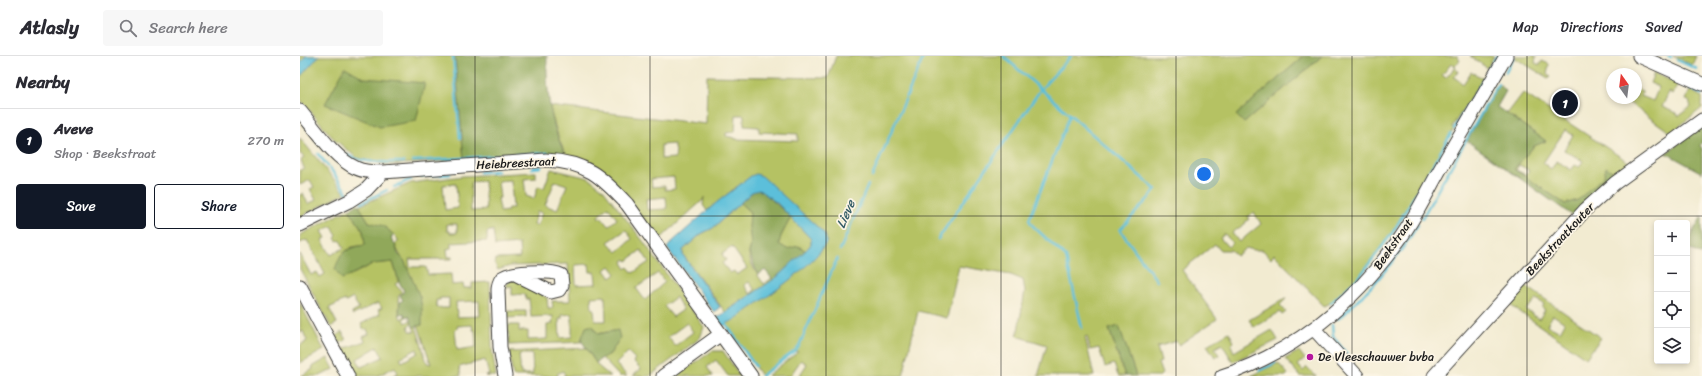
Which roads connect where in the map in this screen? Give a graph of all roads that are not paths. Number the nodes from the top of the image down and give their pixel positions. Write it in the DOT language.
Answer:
graph roads {
  1 [pos="1506,56"];
  2 [pos="1639,56"];
  3 [pos="1702,84"];
  4 [pos="300,111"];
  5 [pos="1702,120"];
  6 [pos="383,172"];
  7 [pos="300,225"];
  8 [pos="515,274"];
  9 [pos="300,286"];
  10 [pos="1314,329"];
  11 [pos="721,334"];
  12 [pos="348,376"];
  13 [pos="505,376"];
  14 [pos="663,376"];
  15 [pos="751,376"];
  16 [pos="1222,376"];
  17 [pos="1357,376"];
  18 [pos="1434,376"];
  1 -- 10 [label="street, Beekstraat"];
  2 -- 3 [label="street"];
  4 -- 6 [label="street, Heiebreestraat"];
  5 -- 18 [label="street, Beekstraatkouter"];
  6 -- 7 [label="street"];
  6 -- 11 [label="street, Heiebreestraat"];
  8 -- 13 [label="street"];
  9 -- 12 [label="street"];
  10 -- 16 [label="street, Beekstraat"];
  10 -- 17 [label="street"];
  11 -- 14 [label="street"];
  11 -- 15 [label="street, Heiebreestraat"];
}
